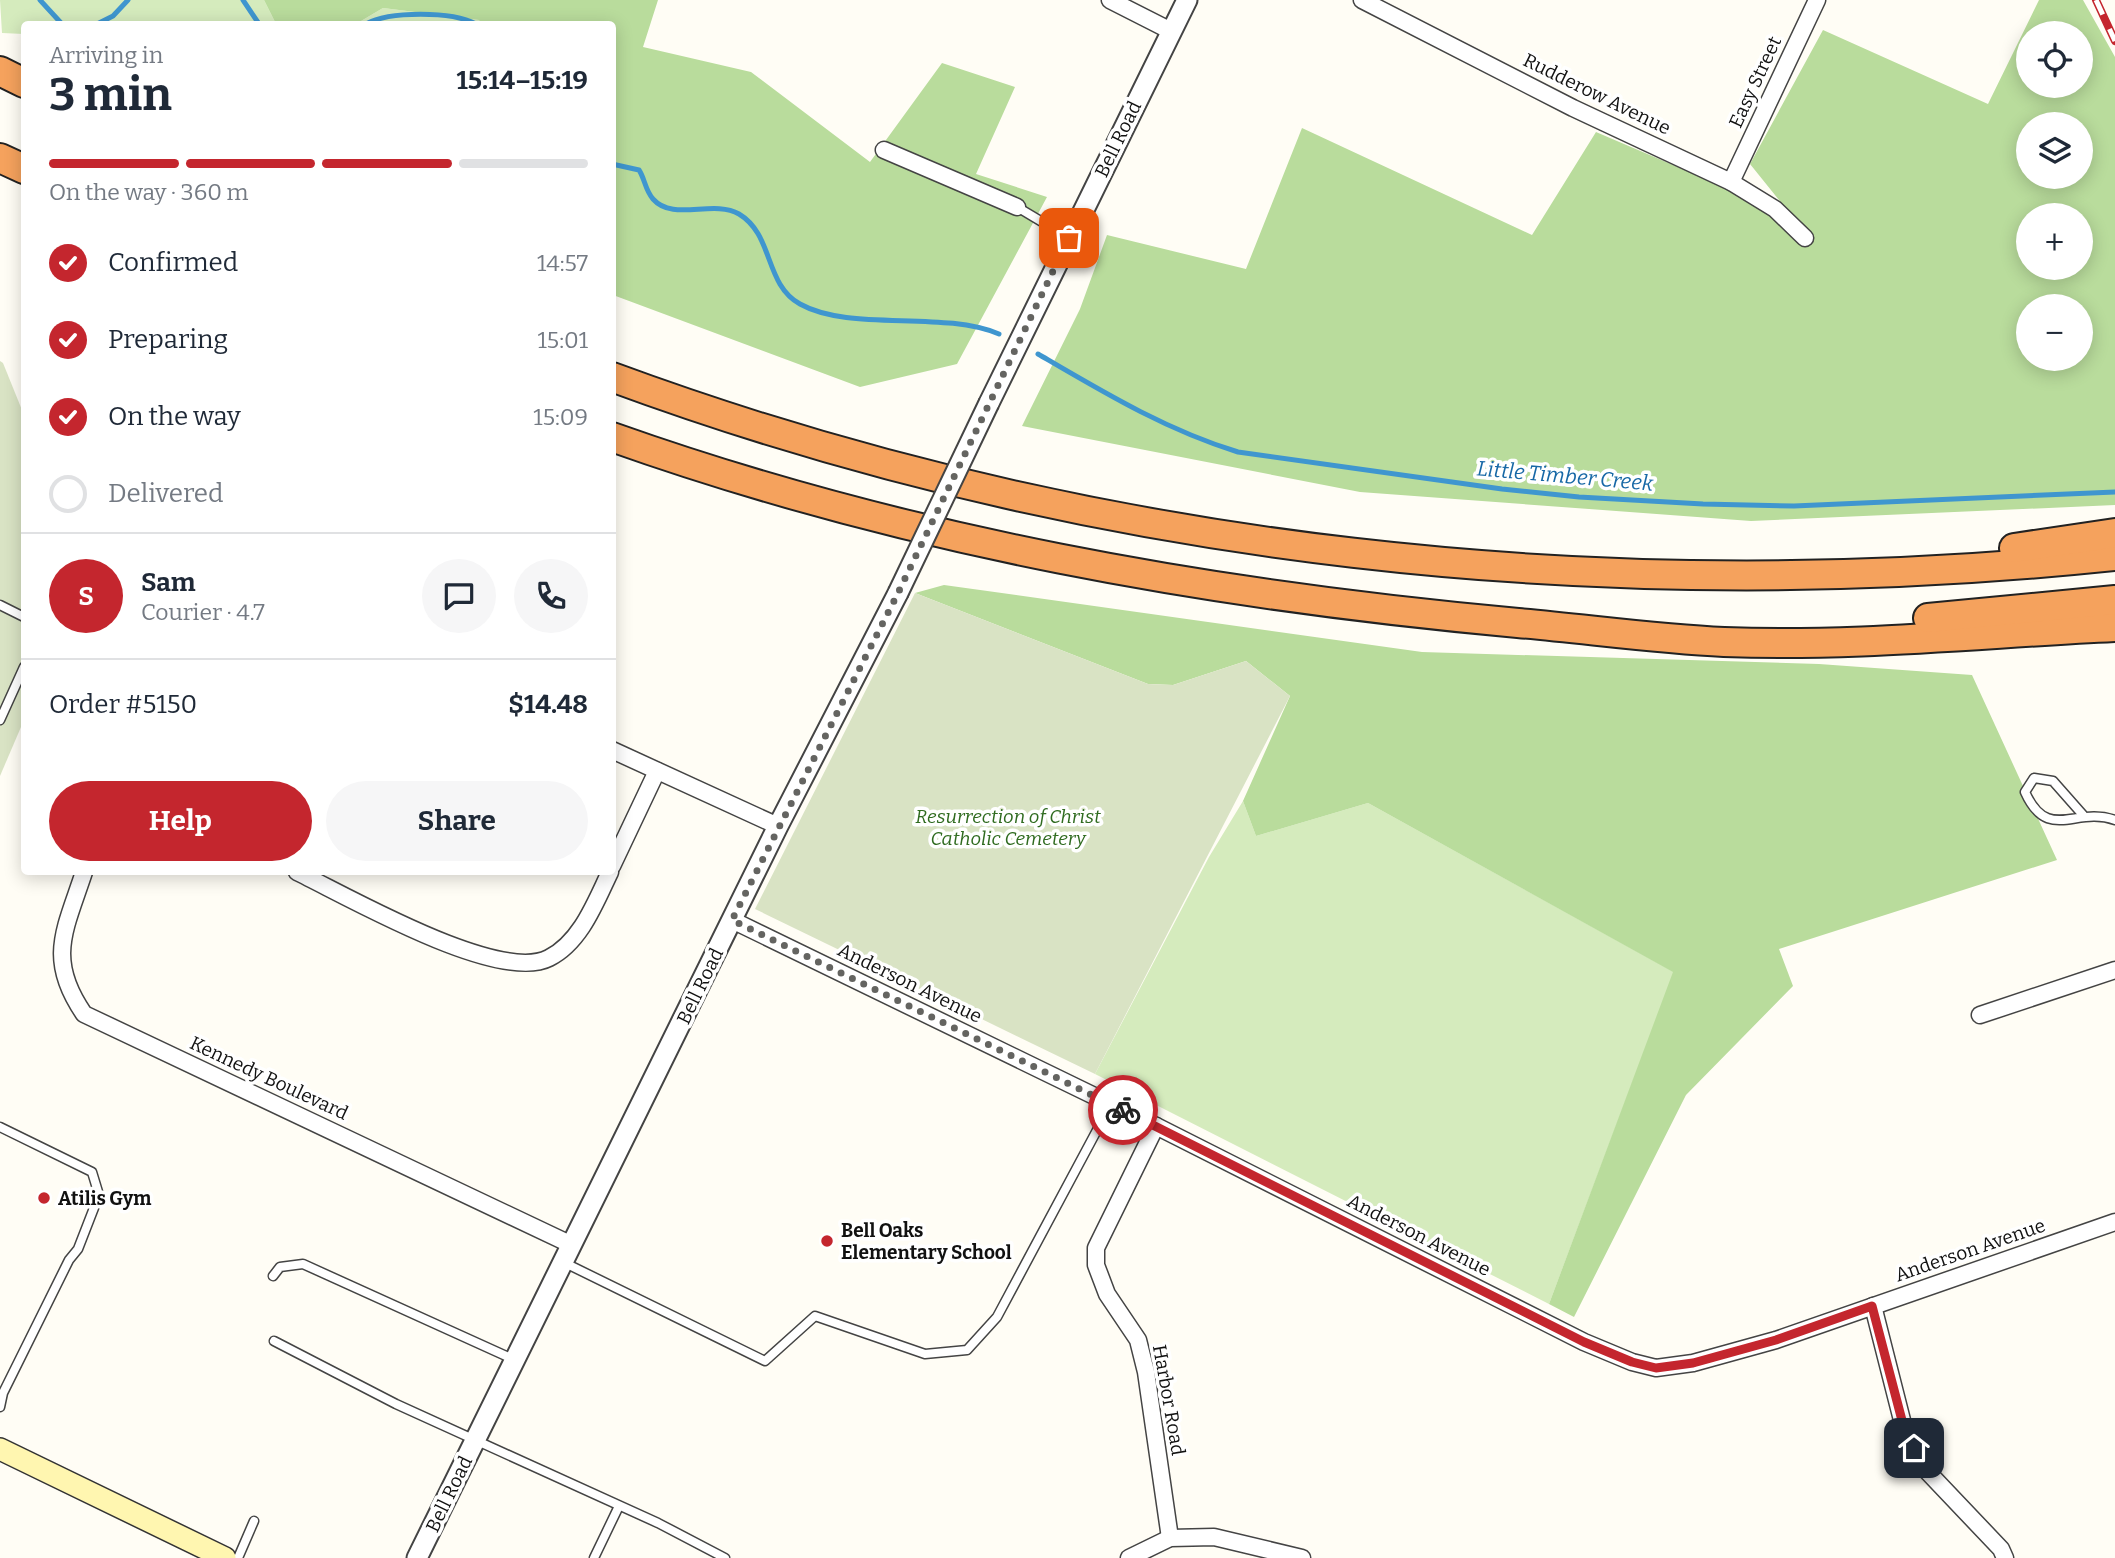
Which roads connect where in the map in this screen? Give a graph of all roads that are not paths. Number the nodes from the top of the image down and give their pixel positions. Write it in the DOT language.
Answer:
graph roads {
  1 [pos="1110,0"];
  2 [pos="1187,0"];
  3 [pos="1362,0"];
  4 [pos="1817,0"];
  5 [pos="1171,30"];
  6 [pos="0,71"];
  7 [pos="21,82"];
  8 [pos="884,150"];
  9 [pos="0,158"];
  10 [pos="21,168"];
  11 [pos="1731,182"];
  12 [pos="1017,207"];
  13 [pos="1069,238"];
  14 [pos="1805,238"];
  15 [pos="616,378"];
  16 [pos="616,438"];
  17 [pos="2115,533"];
  18 [pos="2115,556"];
  19 [pos="1847,574"];
  20 [pos="2115,600"];
  21 [pos="0,605"];
  22 [pos="21,616"];
  23 [pos="1537,625"];
  24 [pos="2115,627"];
  25 [pos="21,674"];
  26 [pos="0,720"];
  27 [pos="616,752"];
  28 [pos="657,771"];
  29 [pos="2083,815"];
  30 [pos="2115,820"];
  31 [pos="778,826"];
  32 [pos="616,858"];
  33 [pos="83,875"];
  34 [pos="303,875"];
  35 [pos="609,875"];
  36 [pos="732,920"];
  37 [pos="2115,970"];
  38 [pos="1980,1015"];
  39 [pos="1111,1104"];
  40 [pos="1156,1126"];
  41 [pos="0,1127"];
  42 [pos="2115,1222"];
  43 [pos="568,1253"];
  44 [pos="273,1276"];
  45 [pos="1872,1306"];
  46 [pos="274,1341"];
  47 [pos="515,1360"];
  48 [pos="0,1407"];
  49 [pos="476,1438"];
  50 [pos="0,1449"];
  51 [pos="619,1506"];
  52 [pos="254,1521"];
  53 [pos="1170,1538"];
  54 [pos="225,1558"];
  55 [pos="238,1558"];
  56 [pos="417,1558"];
  57 [pos="594,1558"];
  58 [pos="725,1558"];
  59 [pos="1129,1558"];
  60 [pos="1302,1558"];
  61 [pos="2005,1558"];
  1 -- 5 [label="street"];
  2 -- 5 [label="street, Bell Road"];
  3 -- 11 [label="street, Rudderow Avenue"];
  4 -- 11 [label="street, Easy Street"];
  5 -- 13 [label="street, Bell Road"];
  6 -- 7 [label="highway"];
  8 -- 12 [label="street"];
  9 -- 10 [label="highway"];
  11 -- 14 [label="street, Rudderow Avenue"];
  12 -- 13 [label="lane"];
  13 -- 31 [label="street, Bell Road, bridge"];
  15 -- 19 [label="highway"];
  16 -- 23 [label="highway"];
  17 -- 19 [label="highway"];
  18 -- 19 [label="highway"];
  20 -- 23 [label="highway"];
  21 -- 22 [label="lane"];
  23 -- 24 [label="highway"];
  25 -- 26 [label="lane"];
  27 -- 28 [label="street"];
  28 -- 31 [label="street"];
  28 -- 32 [label="street"];
  29 -- 29 [label="lane"];
  29 -- 30 [label="lane"];
  31 -- 36 [label="street, Bell Road"];
  33 -- 43 [label="street, Kennedy Boulevard"];
  34 -- 35 [label="street"];
  36 -- 39 [label="street, Anderson Avenue"];
  36 -- 43 [label="street, Bell Road"];
  37 -- 38 [label="street"];
  39 -- 40 [label="street, Anderson Avenue"];
  39 -- 43 [label="lane"];
  40 -- 45 [label="street, Anderson Avenue"];
  40 -- 53 [label="street, Harbor Road"];
  41 -- 48 [label="lane"];
  42 -- 45 [label="street, Anderson Avenue"];
  43 -- 47 [label="street, Bell Road"];
  44 -- 47 [label="lane"];
  45 -- 61 [label="street"];
  46 -- 49 [label="lane"];
  47 -- 49 [label="street, Bell Road"];
  49 -- 51 [label="lane"];
  49 -- 56 [label="street, Bell Road"];
  50 -- 54 [label="main road"];
  51 -- 57 [label="lane"];
  51 -- 58 [label="lane"];
  52 -- 55 [label="lane"];
  53 -- 59 [label="street"];
  53 -- 60 [label="street"];
}
